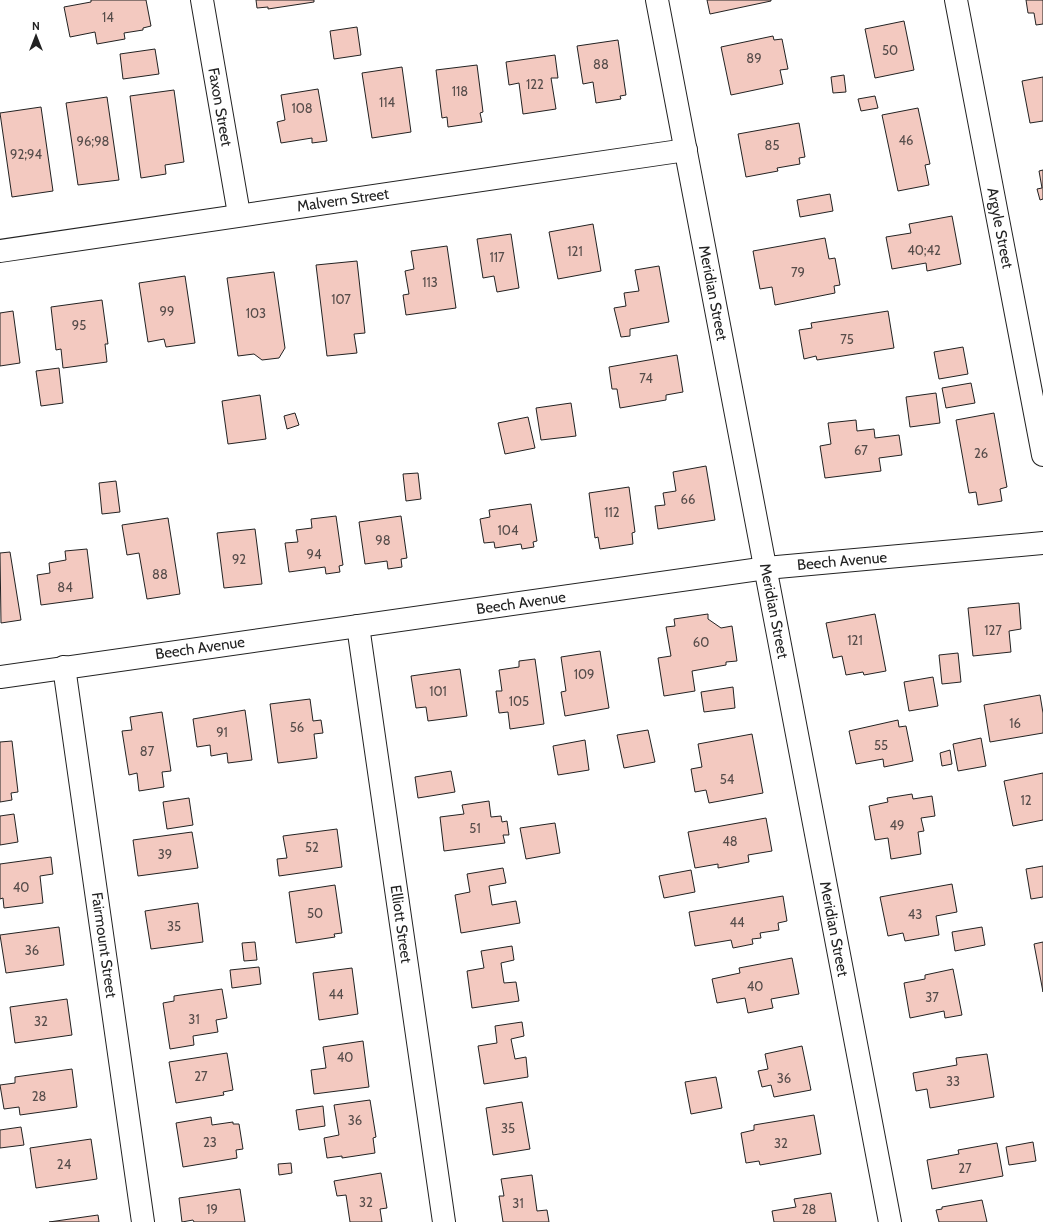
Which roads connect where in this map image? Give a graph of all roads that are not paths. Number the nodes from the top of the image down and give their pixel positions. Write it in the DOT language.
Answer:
graph roads {
  1 [pos="202,0"];
  2 [pos="657,0"];
  3 [pos="956,0"];
  4 [pos="686,150"];
  5 [pos="239,214"];
  6 [pos="0,250"];
  7 [pos="1043,455"];
  8 [pos="1043,543"];
  9 [pos="766,568"];
  10 [pos="358,626"];
  11 [pos="64,668"];
  12 [pos="0,677"];
  13 [pos="143,1222"];
  14 [pos="444,1222"];
  15 [pos="890,1222"];
  1 -- 5 [label="street, Faxon Street"];
  2 -- 4 [label="street, Meridian Street"];
  3 -- 7 [label="street, Argyle Street"];
  4 -- 5 [label="street, Malvern Street"];
  4 -- 9 [label="street, Meridian Street"];
  5 -- 6 [label="street, Malvern Street"];
  8 -- 9 [label="street, Beech Avenue"];
  9 -- 10 [label="street, Beech Avenue"];
  9 -- 15 [label="street, Meridian Street"];
  10 -- 11 [label="street, Beech Avenue"];
  10 -- 14 [label="street, Elliott Street"];
  11 -- 12 [label="street, Beech Avenue"];
  11 -- 13 [label="street, Fairmount Street"];
}
